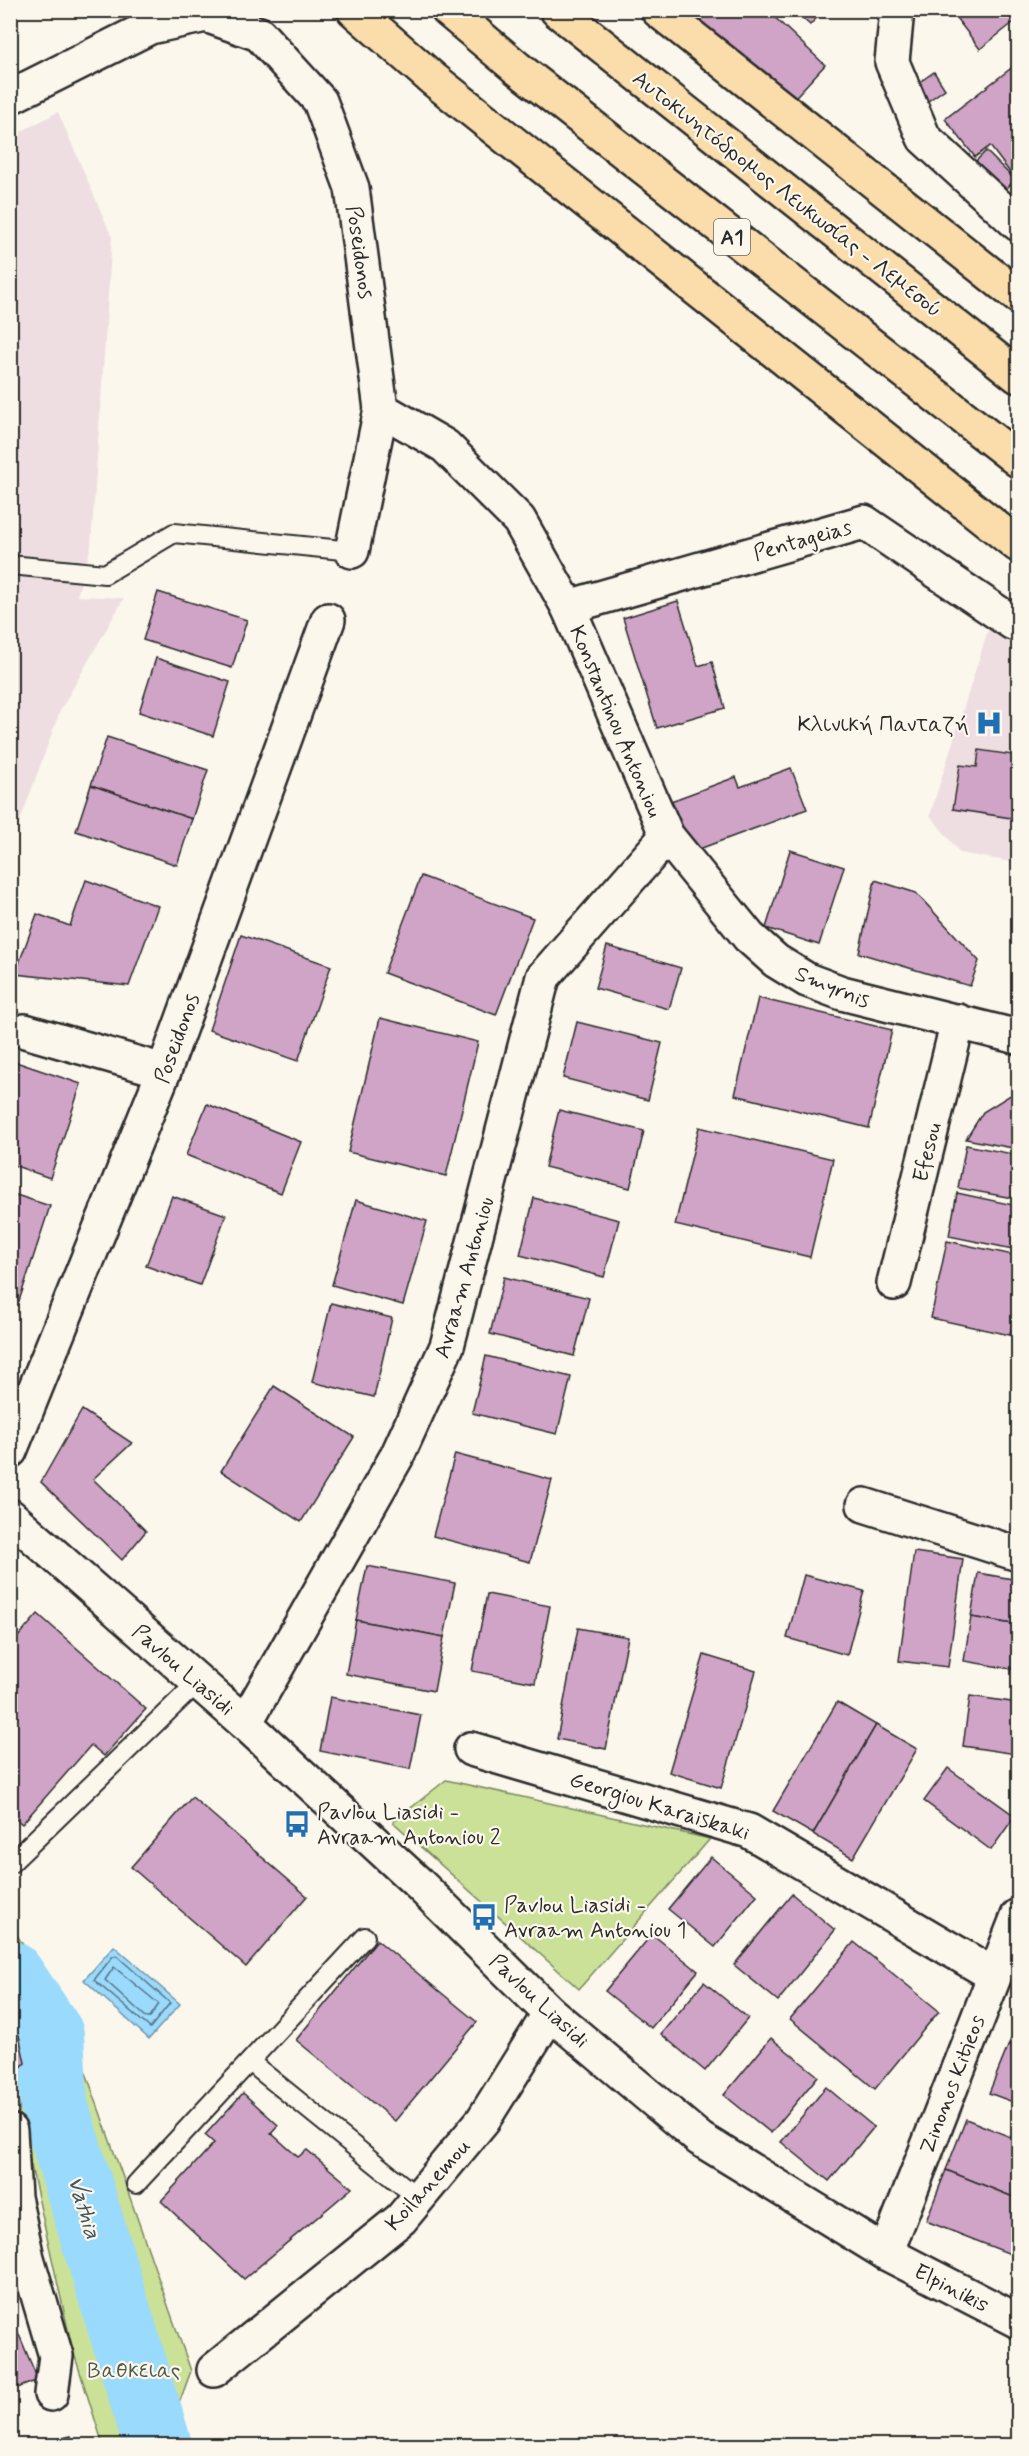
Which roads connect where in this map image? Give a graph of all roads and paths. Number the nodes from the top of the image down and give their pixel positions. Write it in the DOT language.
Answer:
graph roads {
  1 [pos="354,10"];
  2 [pos="448,10"];
  3 [pos="557,10"];
  4 [pos="658,10"];
  5 [pos="897,10"];
  6 [pos="11,96"];
  7 [pos="1018,224"];
  8 [pos="1018,296"];
  9 [pos="1018,376"];
  10 [pos="381,409"];
  11 [pos="1018,460"];
  12 [pos="1018,545"];
  13 [pos="352,551"];
  14 [pos="10,564"];
  15 [pos="568,607"];
  16 [pos="328,620"];
  17 [pos="1013,622"];
  18 [pos="667,836"];
  19 [pos="958,1021"];
  20 [pos="26,1031"];
  21 [pos="1018,1037"];
  22 [pos="164,1071"];
  23 [pos="894,1283"];
  24 [pos="10,1451"];
  25 [pos="864,1505"];
  26 [pos="10,1516"];
  27 [pos="1018,1554"];
  28 [pos="198,1682"];
  29 [pos="245,1723"];
  30 [pos="471,1749"];
  31 [pos="10,1864"];
  32 [pos="1018,1916"];
  33 [pos="365,1937"];
  34 [pos="994,1975"];
  35 [pos="550,2013"];
  36 [pos="250,2062"];
  37 [pos="10,2131"];
  38 [pos="136,2184"];
  39 [pos="418,2198"];
  40 [pos="886,2253"];
  41 [pos="1018,2321"];
  42 [pos="214,2370"];
  43 [pos="51,2394"];
  1 -- 12 [label="highway"];
  2 -- 11 [label="highway, A1"];
  3 -- 9 [label="highway, Αυτοκινητόδρομος Λευκωσίας - Λεμεσού"];
  4 -- 8 [label="highway"];
  5 -- 7 [label="street"];
  6 -- 10 [label="street, Poseidonos"];
  10 -- 13 [label="street, Poseidonos"];
  10 -- 15 [label="street, Konstantinou Antoniou"];
  13 -- 14 [label="lane"];
  15 -- 17 [label="street, Pentageias"];
  15 -- 18 [label="street, Konstantinou Antoniou"];
  16 -- 22 [label="street, Poseidonos"];
  18 -- 19 [label="street, Smyrnis"];
  18 -- 29 [label="street, Avraam Antoniou"];
  19 -- 21 [label="street, Smyrnis"];
  19 -- 23 [label="street, Efesou"];
  20 -- 22 [label="street"];
  22 -- 24 [label="street, Poseidonos"];
  25 -- 27 [label="street"];
  26 -- 28 [label="street, Pavlou Liasidi"];
  28 -- 29 [label="street, Pavlou Liasidi"];
  28 -- 31 [label="lane"];
  29 -- 35 [label="street, Pavlou Liasidi"];
  30 -- 34 [label="street, Georgiou Karaiskaki"];
  32 -- 34 [label="street, Zinonos Kitieos"];
  33 -- 36 [label="lane"];
  34 -- 40 [label="street, Zinonos Kitieos"];
  35 -- 39 [label="street, Koilanemou"];
  35 -- 40 [label="street, Pavlou Liasidi"];
  36 -- 38 [label="lane"];
  36 -- 39 [label="lane"];
  37 -- 43 [label="street"];
  39 -- 42 [label="street, Koilanemou"];
  40 -- 41 [label="street, Elpinikis"];
}
